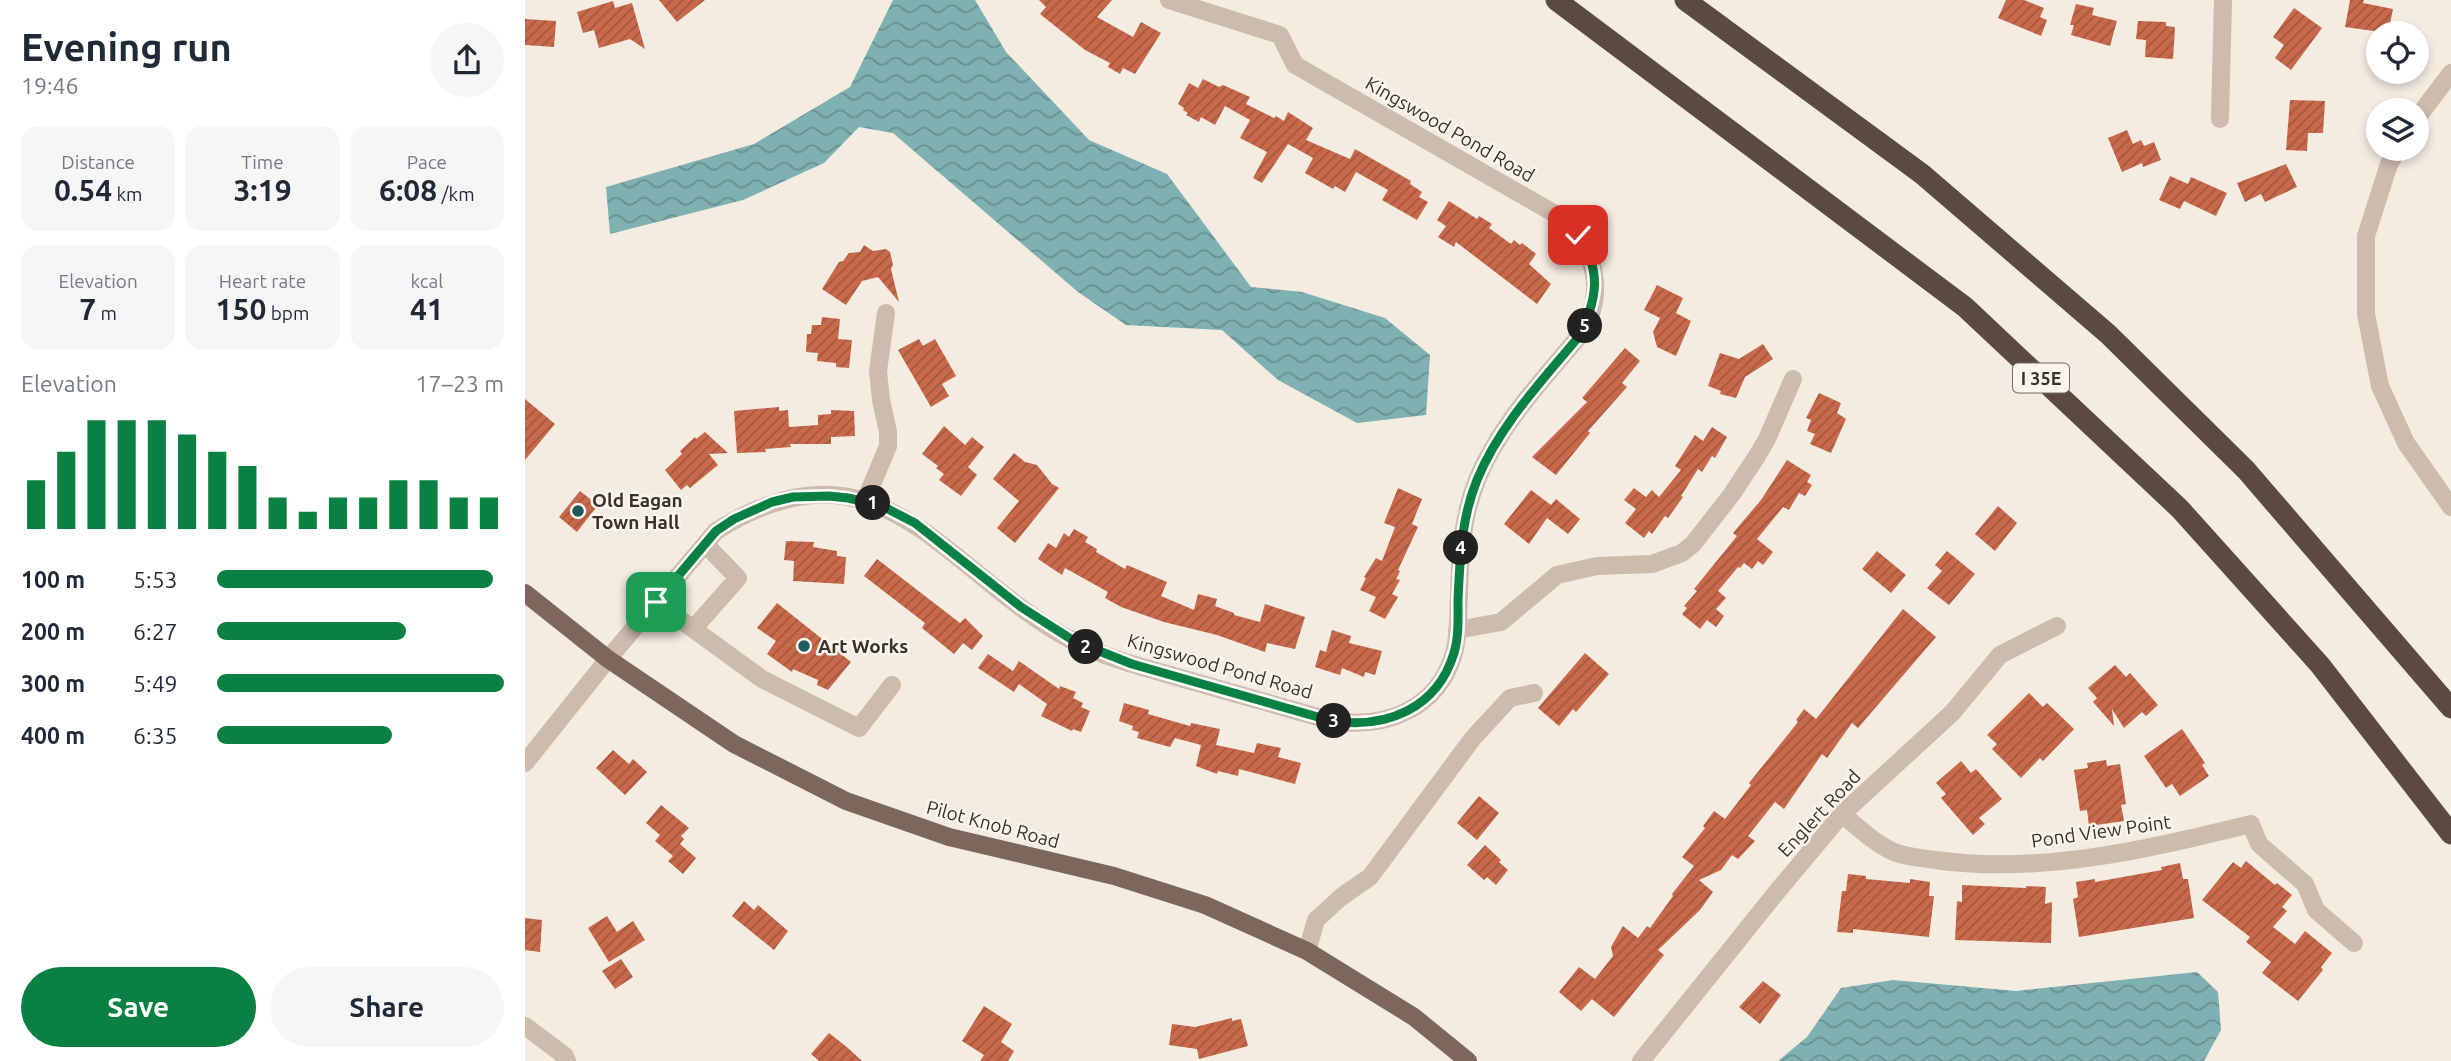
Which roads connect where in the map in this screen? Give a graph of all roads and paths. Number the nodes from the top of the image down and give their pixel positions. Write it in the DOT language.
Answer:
graph roads {
  1 [pos="1169,0"];
  2 [pos="1556,0"];
  3 [pos="1685,0"];
  4 [pos="2223,0"];
  5 [pos="2451,73"];
  6 [pos="2429,101"];
  7 [pos="2220,119"];
  8 [pos="2391,161"];
  9 [pos="886,313"];
  10 [pos="1793,379"];
  11 [pos="865,501"];
  12 [pos="2451,507"];
  13 [pos="705,544"];
  14 [pos="525,593"];
  15 [pos="656,602"];
  16 [pos="2057,626"];
  17 [pos="694,628"];
  18 [pos="1457,630"];
  19 [pos="608,659"];
  20 [pos="892,685"];
  21 [pos="1534,693"];
  22 [pos="2451,708"];
  23 [pos="525,763"];
  24 [pos="1842,814"];
  25 [pos="2451,834"];
  26 [pos="2354,943"];
  27 [pos="1307,951"];
  28 [pos="525,1026"];
  29 [pos="566,1061"];
  30 [pos="1468,1061"];
  31 [pos="1641,1061"];
  1 -- 18 [label="street, Kingswood Pond Road"];
  2 -- 25 [label="highway, I 35E"];
  3 -- 22 [label="highway"];
  4 -- 7 [label="street"];
  5 -- 6 [label="street"];
  8 -- 12 [label="street"];
  9 -- 11 [label="street"];
  10 -- 18 [label="street"];
  11 -- 13 [label="street, Kingswood Pond Road"];
  11 -- 18 [label="street, Kingswood Pond Road"];
  13 -- 15 [label="street, Kingswood Pond Road"];
  13 -- 17 [label="street"];
  14 -- 19 [label="main road, Pilot Knob Road"];
  15 -- 17 [label="street"];
  15 -- 19 [label="street, Kingswood Pond Road"];
  16 -- 24 [label="street, Englert Road"];
  17 -- 20 [label="street"];
  19 -- 23 [label="street, Kingswood Pond Road"];
  19 -- 27 [label="main road, Pilot Knob Road"];
  21 -- 27 [label="street"];
  24 -- 26 [label="street, Pond View Point"];
  24 -- 31 [label="street, Englert Road"];
  27 -- 30 [label="main road, Pilot Knob Road"];
  28 -- 29 [label="street"];
}
